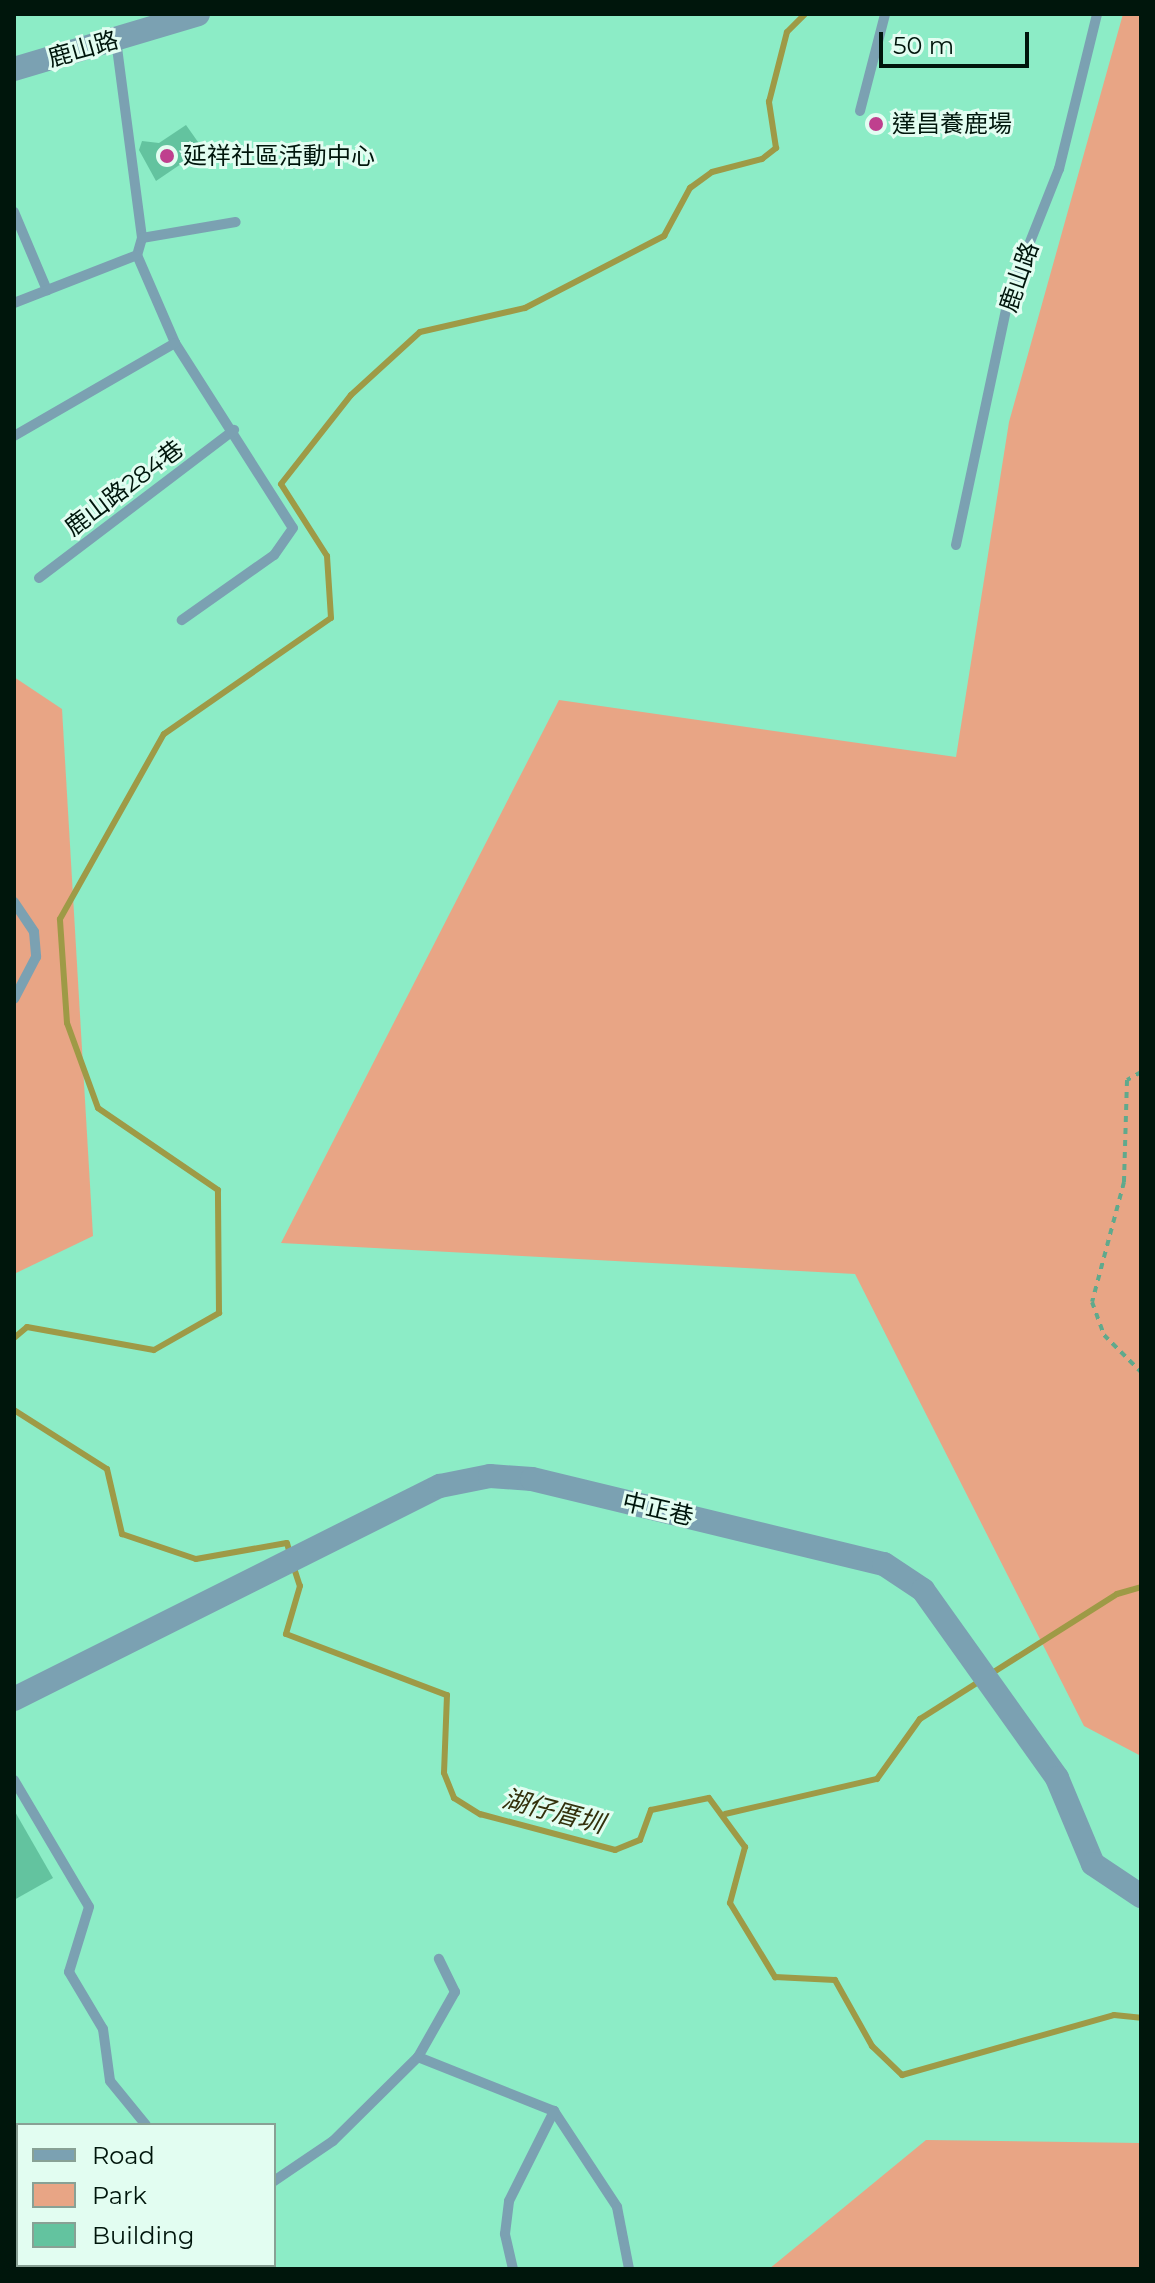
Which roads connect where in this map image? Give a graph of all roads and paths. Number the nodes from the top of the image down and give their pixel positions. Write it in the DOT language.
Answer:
graph roads {
  1 [pos="198,14"];
  2 [pos="885,14"];
  3 [pos="1097,14"];
  4 [pos="116,40"];
  5 [pos="14,69"];
  6 [pos="860,111"];
  7 [pos="14,212"];
  8 [pos="236,222"];
  9 [pos="142,238"];
  10 [pos="137,255"];
  11 [pos="47,290"];
  12 [pos="14,303"];
  13 [pos="175,343"];
  14 [pos="234,430"];
  15 [pos="14,436"];
  16 [pos="956,545"];
  17 [pos="39,578"];
  18 [pos="182,620"];
  19 [pos="14,902"];
  20 [pos="14,999"];
  21 [pos="1141,1072"];
  22 [pos="1141,1372"];
  23 [pos="14,1699"];
  24 [pos="14,1780"];
  25 [pos="1141,1896"];
  26 [pos="439,1959"];
  27 [pos="418,2057"];
  28 [pos="554,2111"];
  29 [pos="144,2123"];
  30 [pos="276,2180"];
  31 [pos="513,2269"];
  32 [pos="629,2269"];
  1 -- 4 [label="street, 鹿山路"];
  2 -- 6 [label="lane"];
  3 -- 16 [label="lane, 鹿山路"];
  4 -- 5 [label="street, 鹿山路"];
  4 -- 9 [label="lane"];
  7 -- 11 [label="lane"];
  8 -- 9 [label="lane"];
  9 -- 10 [label="lane"];
  10 -- 11 [label="lane"];
  10 -- 13 [label="lane"];
  11 -- 12 [label="lane"];
  13 -- 14 [label="lane"];
  13 -- 15 [label="lane"];
  14 -- 17 [label="lane, 鹿山路284巷"];
  14 -- 18 [label="lane"];
  19 -- 20 [label="lane"];
  21 -- 22 [label="path"];
  23 -- 25 [label="street, 中正巷"];
  24 -- 29 [label="lane"];
  26 -- 27 [label="lane"];
  27 -- 28 [label="lane"];
  27 -- 30 [label="lane"];
  28 -- 31 [label="lane"];
  28 -- 32 [label="lane"];
}
